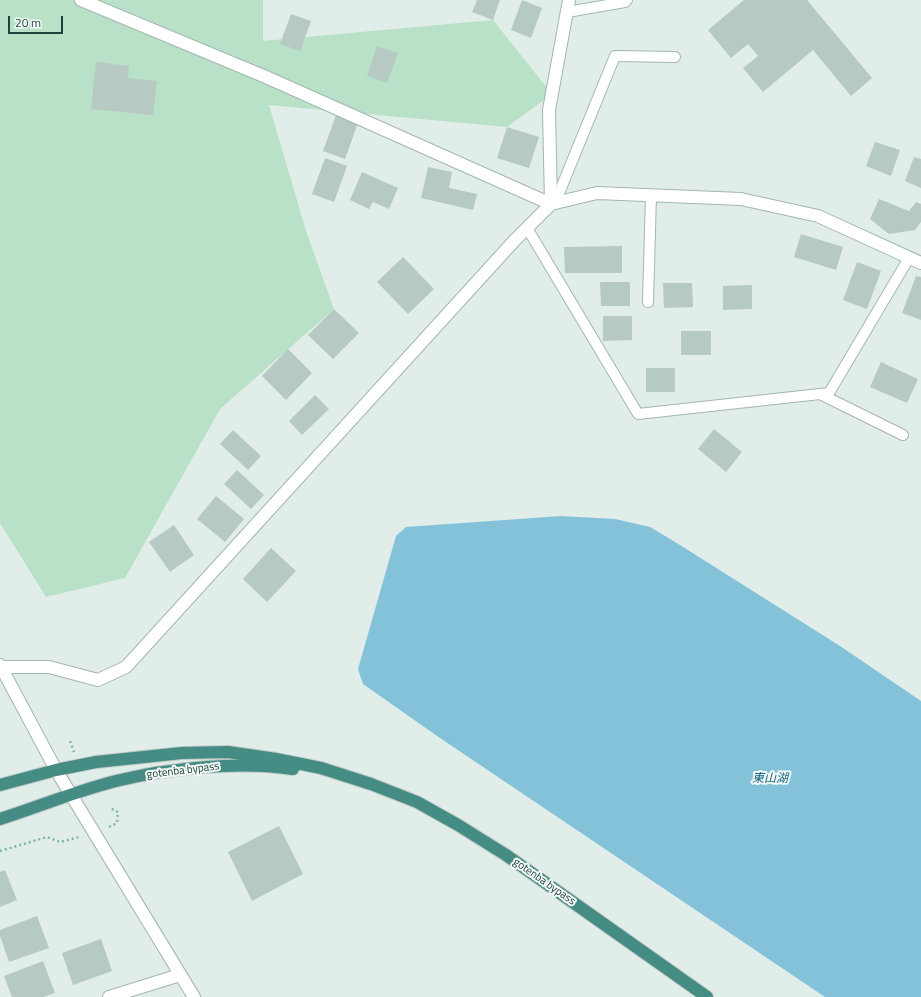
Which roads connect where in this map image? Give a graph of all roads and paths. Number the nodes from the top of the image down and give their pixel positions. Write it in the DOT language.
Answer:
graph roads {
  1 [pos="81,0"];
  2 [pos="626,0"];
  3 [pos="568,6"];
  4 [pos="675,57"];
  5 [pos="651,195"];
  6 [pos="553,203"];
  7 [pos="527,228"];
  8 [pos="909,258"];
  9 [pos="921,263"];
  10 [pos="648,302"];
  11 [pos="820,394"];
  12 [pos="903,435"];
  13 [pos="0,667"];
  14 [pos="70,742"];
  15 [pos="75,754"];
  16 [pos="56,770"];
  17 [pos="371,784"];
  18 [pos="0,785"];
  19 [pos="71,795"];
  20 [pos="110,808"];
  21 [pos="0,819"];
  22 [pos="107,828"];
  23 [pos="79,837"];
  24 [pos="0,851"];
  25 [pos="180,975"];
  26 [pos="108,997"];
  27 [pos="194,997"];
  28 [pos="706,997"];
  1 -- 6 [label="street"];
  2 -- 3 [label="lane"];
  3 -- 6 [label="street"];
  4 -- 6 [label="lane"];
  5 -- 6 [label="street"];
  5 -- 8 [label="street"];
  5 -- 10 [label="lane"];
  6 -- 7 [label="street"];
  7 -- 11 [label="lane"];
  7 -- 13 [label="street"];
  8 -- 9 [label="street"];
  8 -- 11 [label="lane"];
  11 -- 12 [label="lane"];
  13 -- 16 [label="street"];
  14 -- 15 [label="path"];
  16 -- 17 [label="highway, gotenba bypass"];
  16 -- 18 [label="highway, gotenba bypass"];
  16 -- 19 [label="street"];
  17 -- 19 [label="highway, gotenba bypass"];
  17 -- 28 [label="highway, gotenba bypass"];
  19 -- 21 [label="highway, gotenba bypass"];
  19 -- 25 [label="street"];
  20 -- 22 [label="path"];
  23 -- 24 [label="path"];
  25 -- 26 [label="street"];
  25 -- 27 [label="street"];
}
